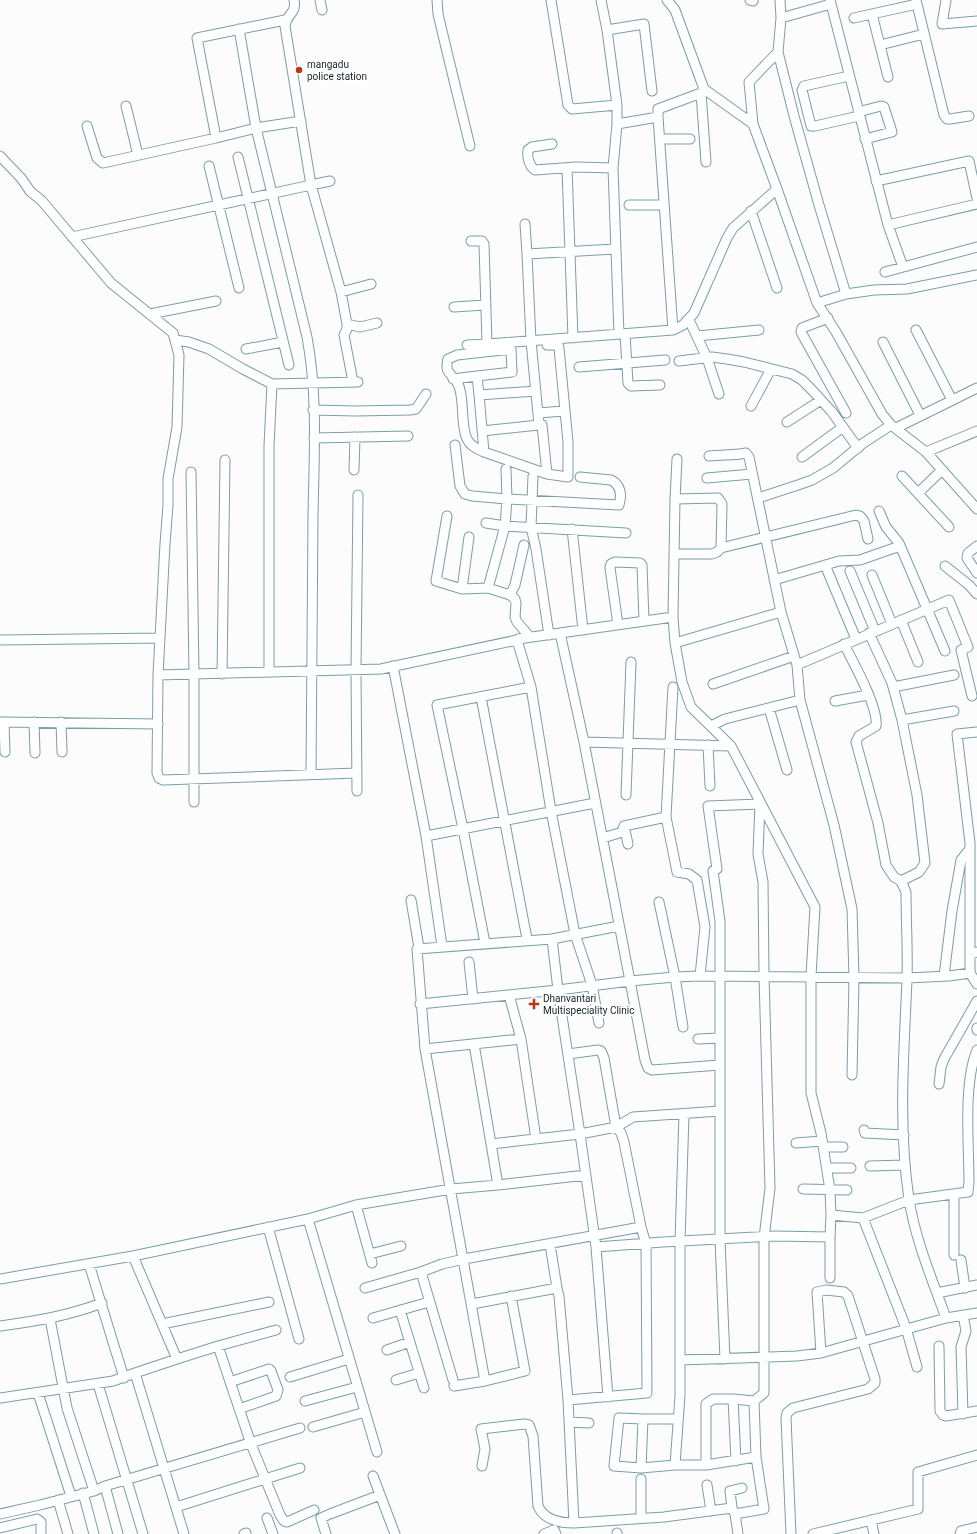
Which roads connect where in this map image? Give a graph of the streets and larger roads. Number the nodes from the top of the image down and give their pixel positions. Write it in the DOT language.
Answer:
graph roads {
  1 [pos="294,0"];
  2 [pos="320,0"];
  3 [pos="437,0"];
  4 [pos="551,0"];
  5 [pos="601,0"];
  6 [pos="667,0"];
  7 [pos="780,0"];
  8 [pos="946,0"];
  9 [pos="831,2"];
  10 [pos="916,2"];
  11 [pos="322,10"];
  12 [pos="872,14"];
  13 [pos="781,18"];
  14 [pos="854,18"];
  15 [pos="286,20"];
  16 [pos="977,21"];
  17 [pos="239,29"];
  18 [pos="607,30"];
  19 [pos="924,34"];
  20 [pos="880,45"];
  21 [pos="778,52"];
  22 [pos="849,76"];
  23 [pos="888,77"];
  24 [pos="652,91"];
  25 [pos="702,91"];
  26 [pos="617,105"];
  27 [pos="126,106"];
  28 [pos="859,114"];
  29 [pos="969,116"];
  30 [pos="658,117"];
  31 [pos="301,121"];
  32 [pos="617,124"];
  33 [pos="753,124"];
  34 [pos="87,126"];
  35 [pos="256,128"];
  36 [pos="216,138"];
  37 [pos="660,139"];
  38 [pos="690,139"];
  39 [pos="865,139"];
  40 [pos="552,144"];
  41 [pos="470,146"];
  42 [pos="138,155"];
  43 [pos="0,156"];
  44 [pos="238,157"];
  45 [pos="706,162"];
  46 [pos="209,166"];
  47 [pos="567,168"];
  48 [pos="613,168"];
  49 [pos="330,181"];
  50 [pos="876,181"];
  51 [pos="311,185"];
  52 [pos="777,189"];
  53 [pos="272,194"];
  54 [pos="977,198"];
  55 [pos="249,199"];
  56 [pos="977,204"];
  57 [pos="664,205"];
  58 [pos="220,206"];
  59 [pos="629,206"];
  60 [pos="751,211"];
  61 [pos="525,224"];
  62 [pos="888,225"];
  63 [pos="72,237"];
  64 [pos="471,241"];
  65 [pos="977,247"];
  66 [pos="615,249"];
  67 [pos="569,252"];
  68 [pos="527,254"];
  69 [pos="903,267"];
  70 [pos="885,272"];
  71 [pos="977,275"];
  72 [pos="371,284"];
  73 [pos="239,288"];
  74 [pos="777,288"];
  75 [pos="341,292"];
  76 [pos="846,294"];
  77 [pos="216,301"];
  78 [pos="817,303"];
  79 [pos="485,305"];
  80 [pos="454,307"];
  81 [pos="150,314"];
  82 [pos="828,318"];
  83 [pos="689,320"];
  84 [pos="377,323"];
  85 [pos="347,324"];
  86 [pos="673,330"];
  87 [pos="759,330"];
  88 [pos="916,330"];
  89 [pos="622,334"];
  90 [pos="697,336"];
  91 [pos="573,338"];
  92 [pos="174,340"];
  93 [pos="283,342"];
  94 [pos="883,342"];
  95 [pos="487,344"];
  96 [pos="531,344"];
  97 [pos="467,345"];
  98 [pos="246,350"];
  99 [pos="707,358"];
  100 [pos="666,360"];
  101 [pos="678,361"];
  102 [pos="627,362"];
  103 [pos="289,365"];
  104 [pos="579,366"];
  105 [pos="771,369"];
  106 [pos="477,376"];
  107 [pos="453,379"];
  108 [pos="313,383"];
  109 [pos="272,384"];
  110 [pos="660,385"];
  111 [pos="977,388"];
  112 [pos="536,391"];
  113 [pos="426,394"];
  114 [pos="719,394"];
  115 [pos="479,395"];
  116 [pos="821,400"];
  117 [pos="952,400"];
  118 [pos="751,406"];
  119 [pos="313,410"];
  120 [pos="564,410"];
  121 [pos="538,413"];
  122 [pos="846,413"];
  123 [pos="920,414"];
  124 [pos="787,422"];
  125 [pos="539,425"];
  126 [pos="893,426"];
  127 [pos="843,427"];
  128 [pos="482,431"];
  129 [pos="977,432"];
  130 [pos="408,436"];
  131 [pos="355,437"];
  132 [pos="314,438"];
  133 [pos="455,445"];
  134 [pos="858,448"];
  135 [pos="484,452"];
  136 [pos="926,452"];
  137 [pos="709,456"];
  138 [pos="802,457"];
  139 [pos="677,459"];
  140 [pos="225,460"];
  141 [pos="506,469"];
  142 [pos="354,470"];
  143 [pos="942,470"];
  144 [pos="190,472"];
  145 [pos="547,474"];
  146 [pos="752,474"];
  147 [pos="533,476"];
  148 [pos="902,476"];
  149 [pos="580,477"];
  150 [pos="707,478"];
  151 [pos="918,493"];
  152 [pos="358,495"];
  153 [pos="758,498"];
  154 [pos="507,499"];
  155 [pos="531,500"];
  156 [pos="675,500"];
  157 [pos="977,509"];
  158 [pos="879,511"];
  159 [pos="447,516"];
  160 [pos="486,523"];
  161 [pos="505,526"];
  162 [pos="531,527"];
  163 [pos="950,527"];
  164 [pos="572,529"];
  165 [pos="626,533"];
  166 [pos="469,537"];
  167 [pos="766,538"];
  168 [pos="868,539"];
  169 [pos="524,545"];
  170 [pos="900,546"];
  171 [pos="977,546"];
  172 [pos="721,548"];
  173 [pos="674,554"];
  174 [pos="825,565"];
  175 [pos="945,566"];
  176 [pos="850,571"];
  177 [pos="977,572"];
  178 [pos="872,575"];
  179 [pos="774,580"];
  180 [pos="488,588"];
  181 [pos="462,589"];
  182 [pos="977,594"];
  183 [pos="510,596"];
  184 [pos="927,609"];
  185 [pos="781,612"];
  186 [pos="673,617"];
  187 [pos="644,621"];
  188 [pos="897,622"];
  189 [pos="618,625"];
  190 [pos="583,630"];
  191 [pos="872,632"];
  192 [pos="560,633"];
  193 [pos="549,635"];
  194 [pos="530,637"];
  195 [pos="160,638"];
  196 [pos="856,639"];
  197 [pos="0,640"];
  198 [pos="517,640"];
  199 [pos="675,643"];
  200 [pos="844,644"];
  201 [pos="972,648"];
  202 [pos="945,651"];
  203 [pos="794,656"];
  204 [pos="631,662"];
  205 [pos="918,662"];
  206 [pos="797,665"];
  207 [pos="393,666"];
  208 [pos="356,670"];
  209 [pos="312,671"];
  210 [pos="269,672"];
  211 [pos="194,674"];
  212 [pos="222,674"];
  213 [pos="158,675"];
  214 [pos="954,676"];
  215 [pos="713,684"];
  216 [pos="531,687"];
  217 [pos="673,687"];
  218 [pos="893,687"];
  219 [pos="868,695"];
  220 [pos="972,696"];
  221 [pos="481,697"];
  222 [pos="800,700"];
  223 [pos="835,701"];
  224 [pos="769,708"];
  225 [pos="954,711"];
  226 [pos="902,720"];
  227 [pos="2,722"];
  228 [pos="34,722"];
  229 [pos="61,722"];
  230 [pos="158,724"];
  231 [pos="711,726"];
  232 [pos="977,732"];
  233 [pos="584,742"];
  234 [pos="628,742"];
  235 [pos="670,745"];
  236 [pos="708,746"];
  237 [pos="732,746"];
  238 [pos="5,752"];
  239 [pos="62,752"];
  240 [pos="35,753"];
  241 [pos="787,770"];
  242 [pos="357,773"];
  243 [pos="311,774"];
  244 [pos="194,779"];
  245 [pos="710,786"];
  246 [pos="357,791"];
  247 [pos="626,795"];
  248 [pos="194,802"];
  249 [pos="595,803"];
  250 [pos="760,803"];
  251 [pos="551,811"];
  252 [pos="666,818"];
  253 [pos="505,820"];
  254 [pos="624,826"];
  255 [pos="463,829"];
  256 [pos="426,836"];
  257 [pos="602,838"];
  258 [pos="628,844"];
  259 [pos="972,844"];
  260 [pos="900,881"];
  261 [pos="411,900"];
  262 [pos="659,902"];
  263 [pos="619,926"];
  264 [pos="575,934"];
  265 [pos="527,939"];
  266 [pos="552,939"];
  267 [pos="485,943"];
  268 [pos="442,946"];
  269 [pos="419,948"];
  270 [pos="973,953"];
  271 [pos="470,962"];
  272 [pos="970,973"];
  273 [pos="700,976"];
  274 [pos="720,976"];
  275 [pos="764,976"];
  276 [pos="811,976"];
  277 [pos="944,976"];
  278 [pos="675,977"];
  279 [pos="854,978"];
  280 [pos="907,978"];
  281 [pos="630,981"];
  282 [pos="977,984"];
  283 [pos="592,986"];
  284 [pos="558,990"];
  285 [pos="509,995"];
  286 [pos="473,999"];
  287 [pos="977,1001"];
  288 [pos="420,1004"];
  289 [pos="599,1023"];
  290 [pos="683,1027"];
  291 [pos="720,1038"];
  292 [pos="521,1039"];
  293 [pos="698,1039"];
  294 [pos="474,1044"];
  295 [pos="425,1049"];
  296 [pos="977,1050"];
  297 [pos="568,1054"];
  298 [pos="720,1064"];
  299 [pos="852,1075"];
  300 [pos="939,1084"];
  301 [pos="720,1111"];
  302 [pos="684,1114"];
  303 [pos="616,1127"];
  304 [pos="864,1130"];
  305 [pos="580,1134"];
  306 [pos="904,1135"];
  307 [pos="536,1139"];
  308 [pos="796,1143"];
  309 [pos="491,1144"];
  310 [pos="823,1144"];
  311 [pos="844,1147"];
  312 [pos="905,1165"];
  313 [pos="870,1166"];
  314 [pos="827,1168"];
  315 [pos="851,1168"];
  316 [pos="586,1175"];
  317 [pos="498,1185"];
  318 [pos="451,1188"];
  319 [pos="803,1189"];
  320 [pos="830,1190"];
  321 [pos="847,1190"];
  322 [pos="954,1195"];
  323 [pos="909,1200"];
  324 [pos="356,1205"];
  325 [pos="831,1215"];
  326 [pos="863,1218"];
  327 [pos="308,1219"];
  328 [pos="268,1227"];
  329 [pos="641,1227"];
  330 [pos="595,1236"];
  331 [pos="830,1237"];
  332 [pos="764,1238"];
  333 [pos="720,1240"];
  334 [pos="680,1241"];
  335 [pos="550,1244"];
  336 [pos="646,1244"];
  337 [pos="401,1246"];
  338 [pos="596,1248"];
  339 [pos="133,1256"];
  340 [pos="464,1259"];
  341 [pos="89,1264"];
  342 [pos="421,1272"];
  343 [pos="830,1278"];
  344 [pos="0,1279"];
  345 [pos="977,1285"];
  346 [pos="365,1288"];
  347 [pos="556,1288"];
  348 [pos="966,1288"];
  349 [pos="937,1293"];
  350 [pos="511,1296"];
  351 [pos="269,1302"];
  352 [pos="430,1302"];
  353 [pos="102,1303"];
  354 [pos="472,1304"];
  355 [pos="400,1310"];
  356 [pos="977,1313"];
  357 [pos="963,1315"];
  358 [pos="373,1318"];
  359 [pos="946,1318"];
  360 [pos="50,1319"];
  361 [pos="162,1324"];
  362 [pos="0,1326"];
  363 [pos="906,1328"];
  364 [pos="276,1330"];
  365 [pos="299,1339"];
  366 [pos="862,1341"];
  367 [pos="410,1342"];
  368 [pos="218,1346"];
  369 [pos="939,1346"];
  370 [pos="387,1350"];
  371 [pos="821,1353"];
  372 [pos="764,1357"];
  373 [pos="177,1359"];
  374 [pos="349,1359"];
  375 [pos="725,1359"];
  376 [pos="680,1360"];
  377 [pos="917,1367"];
  378 [pos="135,1373"];
  379 [pos="419,1373"];
  380 [pos="290,1377"];
  381 [pos="124,1378"];
  382 [pos="396,1380"];
  383 [pos="485,1380"];
  384 [pos="230,1382"];
  385 [pos="98,1384"];
  386 [pos="358,1387"];
  387 [pos="424,1388"];
  388 [pos="64,1390"];
  389 [pos="38,1393"];
  390 [pos="608,1397"];
  391 [pos="0,1398"];
  392 [pos="733,1399"];
  393 [pos="568,1400"];
  394 [pos="305,1401"];
  395 [pos="754,1401"];
  396 [pos="239,1409"];
  397 [pos="977,1411"];
  398 [pos="365,1412"];
  399 [pos="963,1414"];
  400 [pos="643,1419"];
  401 [pos="678,1419"];
  402 [pos="569,1422"];
  403 [pos="589,1423"];
  404 [pos="313,1427"];
  405 [pos="300,1428"];
  406 [pos="251,1444"];
  407 [pos="377,1452"];
  408 [pos="977,1455"];
  409 [pos="756,1457"];
  410 [pos="736,1461"];
  411 [pos="675,1465"];
  412 [pos="706,1465"];
  413 [pos="482,1466"];
  414 [pos="300,1468"];
  415 [pos="641,1468"];
  416 [pos="164,1469"];
  417 [pos="373,1476"];
  418 [pos="641,1479"];
  419 [pos="128,1480"];
  420 [pos="265,1480"];
  421 [pos="707,1485"];
  422 [pos="105,1486"];
  423 [pos="742,1488"];
  424 [pos="94,1491"];
  425 [pos="83,1493"];
  426 [pos="380,1495"];
  427 [pos="71,1496"];
  428 [pos="58,1500"];
  429 [pos="176,1507"];
  430 [pos="314,1510"];
  431 [pos="711,1511"];
  432 [pos="734,1511"];
  433 [pos="0,1514"];
  434 [pos="267,1518"];
  435 [pos="641,1518"];
  436 [pos="871,1520"];
  437 [pos="574,1523"];
  438 [pos="977,1527"];
  439 [pos="0,1528"];
  440 [pos="41,1534"];
  441 [pos="68,1534"];
  442 [pos="94,1534"];
  443 [pos="118,1534"];
  444 [pos="143,1534"];
  445 [pos="184,1534"];
  446 [pos="273,1534"];
  447 [pos="326,1534"];
  448 [pos="395,1534"];
  449 [pos="544,1534"];
  450 [pos="556,1534"];
  451 [pos="738,1534"];
  452 [pos="792,1534"];
  453 [pos="813,1534"];
  454 [pos="874,1534"];
  455 [pos="960,1534"];
  1 -- 15 [label="street"];
  2 -- 11 [label="street"];
  3 -- 41 [label="street"];
  4 -- 26 [label="street"];
  5 -- 18 [label="street"];
  6 -- 25 [label="street"];
  7 -- 13 [label="street"];
  8 -- 16 [label="street"];
  9 -- 13 [label="street"];
  9 -- 22 [label="street"];
  10 -- 12 [label="street"];
  10 -- 19 [label="street"];
  12 -- 14 [label="street"];
  12 -- 20 [label="street"];
  13 -- 21 [label="street"];
  15 -- 17 [label="street"];
  15 -- 31 [label="street"];
  17 -- 35 [label="street"];
  17 -- 36 [label="street"];
  18 -- 24 [label="street"];
  18 -- 26 [label="street"];
  19 -- 20 [label="street"];
  19 -- 29 [label="street"];
  20 -- 23 [label="street"];
  21 -- 33 [label="street"];
  21 -- 76 [label="street"];
  22 -- 28 [label="street"];
  22 -- 28 [label="street"];
  25 -- 30 [label="street"];
  25 -- 33 [label="street"];
  25 -- 45 [label="street"];
  26 -- 32 [label="street"];
  27 -- 42 [label="street"];
  28 -- 39 [label="street"];
  28 -- 39 [label="street"];
  30 -- 32 [label="street"];
  30 -- 37 [label="street"];
  31 -- 35 [label="street"];
  31 -- 51 [label="street"];
  32 -- 48 [label="street"];
  33 -- 52 [label="street"];
  34 -- 42 [label="street"];
  35 -- 36 [label="street"];
  35 -- 53 [label="street"];
  36 -- 42 [label="street"];
  37 -- 38 [label="street"];
  37 -- 57 [label="street"];
  39 -- 50 [label="street"];
  40 -- 47 [label="street"];
  43 -- 63 [label="street"];
  44 -- 55 [label="street"];
  46 -- 58 [label="street"];
  47 -- 48 [label="street"];
  47 -- 67 [label="street"];
  48 -- 66 [label="street"];
  49 -- 51 [label="street"];
  50 -- 54 [label="street"];
  50 -- 62 [label="street"];
  51 -- 53 [label="street"];
  51 -- 75 [label="street"];
  52 -- 60 [label="street"];
  52 -- 78 [label="street"];
  53 -- 55 [label="street"];
  53 -- 108 [label="street"];
  55 -- 58 [label="street"];
  55 -- 93 [label="street"];
  56 -- 62 [label="street"];
  57 -- 59 [label="street"];
  57 -- 86 [label="street"];
  58 -- 63 [label="street"];
  58 -- 73 [label="street"];
  60 -- 74 [label="street"];
  60 -- 83 [label="street"];
  61 -- 68 [label="street"];
  62 -- 69 [label="street"];
  63 -- 81 [label="street"];
  64 -- 79 [label="street"];
  65 -- 69 [label="street"];
  66 -- 67 [label="street"];
  66 -- 89 [label="street"];
  67 -- 68 [label="street"];
  67 -- 91 [label="street"];
  68 -- 96 [label="street"];
  69 -- 70 [label="street"];
  71 -- 76 [label="street"];
  72 -- 75 [label="street"];
  75 -- 85 [label="street"];
  76 -- 78 [label="street"];
  77 -- 81 [label="street"];
  78 -- 82 [label="street"];
  79 -- 80 [label="street"];
  79 -- 95 [label="street"];
  81 -- 92 [label="street"];
  82 -- 122 [label="street"];
  82 -- 126 [label="street"];
  83 -- 86 [label="street"];
  83 -- 90 [label="street"];
  84 -- 85 [label="street"];
  85 -- 108 [label="street"];
  86 -- 89 [label="street"];
  87 -- 90 [label="street"];
  88 -- 117 [label="street"];
  89 -- 91 [label="street"];
  89 -- 102 [label="street"];
  90 -- 99 [label="street"];
  91 -- 96 [label="street"];
  92 -- 109 [label="street"];
  92 -- 195 [label="street"];
  93 -- 98 [label="street"];
  93 -- 103 [label="street"];
  94 -- 123 [label="street"];
  95 -- 96 [label="street"];
  95 -- 97 [label="street"];
  96 -- 112 [label="street"];
  96 -- 120 [label="street"];
  99 -- 101 [label="street"];
  99 -- 105 [label="street"];
  99 -- 114 [label="street"];
  100 -- 102 [label="street"];
  102 -- 104 [label="street"];
  102 -- 110 [label="street"];
  105 -- 116 [label="street"];
  105 -- 118 [label="street"];
  106 -- 107 [label="street"];
  106 -- 107 [label="street"];
  106 -- 115 [label="street"];
  107 -- 135 [label="street"];
  108 -- 109 [label="street"];
  108 -- 119 [label="street"];
  109 -- 210 [label="street"];
  111 -- 117 [label="street"];
  112 -- 115 [label="street"];
  112 -- 121 [label="street"];
  113 -- 119 [label="street"];
  115 -- 128 [label="street"];
  116 -- 124 [label="street"];
  116 -- 127 [label="street"];
  117 -- 123 [label="street"];
  119 -- 132 [label="street"];
  120 -- 121 [label="street"];
  120 -- 145 [label="street"];
  121 -- 125 [label="street"];
  123 -- 126 [label="street"];
  125 -- 128 [label="street"];
  125 -- 145 [label="street"];
  126 -- 134 [label="street"];
  126 -- 136 [label="street"];
  127 -- 134 [label="street"];
  127 -- 138 [label="street"];
  128 -- 135 [label="street"];
  129 -- 136 [label="street"];
  130 -- 131 [label="street"];
  131 -- 132 [label="street"];
  131 -- 142 [label="street"];
  132 -- 209 [label="street"];
  133 -- 154 [label="street"];
  134 -- 153 [label="street"];
  135 -- 145 [label="street"];
  136 -- 143 [label="street"];
  137 -- 146 [label="street"];
  139 -- 156 [label="street"];
  140 -- 212 [label="street"];
  141 -- 154 [label="street"];
  143 -- 151 [label="street"];
  143 -- 157 [label="street"];
  144 -- 211 [label="street"];
  146 -- 150 [label="street"];
  146 -- 153 [label="street"];
  147 -- 155 [label="street"];
  148 -- 151 [label="street"];
  149 -- 155 [label="street"];
  151 -- 163 [label="street"];
  152 -- 208 [label="street"];
  153 -- 167 [label="street"];
  154 -- 155 [label="street"];
  154 -- 161 [label="street"];
  155 -- 162 [label="street"];
  156 -- 172 [label="street"];
  156 -- 173 [label="street"];
  158 -- 170 [label="street"];
  159 -- 181 [label="street"];
  160 -- 161 [label="street"];
  161 -- 162 [label="street"];
  161 -- 180 [label="street"];
  162 -- 164 [label="street"];
  162 -- 193 [label="street"];
  164 -- 165 [label="street"];
  164 -- 190 [label="street"];
  166 -- 181 [label="street"];
  167 -- 168 [label="street"];
  167 -- 172 [label="street"];
  167 -- 179 [label="street"];
  169 -- 183 [label="street"];
  170 -- 174 [label="street"];
  170 -- 184 [label="street"];
  171 -- 177 [label="street"];
  172 -- 173 [label="street"];
  173 -- 186 [label="street"];
  174 -- 179 [label="street"];
  174 -- 196 [label="street"];
  175 -- 182 [label="street"];
  176 -- 191 [label="street"];
  178 -- 188 [label="street"];
  179 -- 185 [label="street"];
  180 -- 181 [label="street"];
  180 -- 183 [label="street"];
  183 -- 194 [label="street"];
  184 -- 188 [label="street"];
  184 -- 201 [label="street"];
  184 -- 202 [label="street"];
  185 -- 199 [label="street"];
  185 -- 203 [label="street"];
  186 -- 187 [label="street"];
  186 -- 199 [label="street"];
  187 -- 189 [label="street"];
  187 -- 189 [label="street"];
  188 -- 191 [label="street"];
  188 -- 205 [label="street"];
  189 -- 190 [label="street"];
  190 -- 192 [label="street"];
  191 -- 196 [label="street"];
  191 -- 218 [label="street"];
  192 -- 193 [label="street"];
  192 -- 233 [label="street"];
  193 -- 194 [label="street"];
  194 -- 198 [label="street"];
  195 -- 197 [label="street"];
  195 -- 213 [label="street"];
  196 -- 200 [label="street"];
  198 -- 207 [label="street"];
  198 -- 216 [label="street"];
  199 -- 231 [label="street"];
  200 -- 206 [label="street"];
  200 -- 219 [label="street"];
  201 -- 220 [label="street"];
  203 -- 206 [label="street"];
  203 -- 215 [label="street"];
  204 -- 234 [label="street"];
  206 -- 222 [label="street"];
  207 -- 208 [label="street"];
  207 -- 256 [label="street"];
  208 -- 209 [label="street"];
  208 -- 242 [label="street"];
  209 -- 210 [label="street"];
  209 -- 243 [label="street"];
  210 -- 212 [label="street"];
  211 -- 212 [label="street"];
  211 -- 213 [label="street"];
  211 -- 244 [label="street"];
  213 -- 230 [label="street"];
  214 -- 218 [label="street"];
  216 -- 221 [label="street"];
  216 -- 251 [label="street"];
  217 -- 235 [label="street"];
  218 -- 226 [label="street"];
  219 -- 223 [label="street"];
  219 -- 260 [label="street"];
  221 -- 253 [label="street"];
  221 -- 255 [label="street"];
  222 -- 224 [label="street"];
  222 -- 279 [label="street"];
  224 -- 231 [label="street"];
  224 -- 241 [label="street"];
  225 -- 226 [label="street"];
  226 -- 260 [label="street"];
  227 -- 228 [label="street"];
  227 -- 238 [label="street"];
  228 -- 229 [label="street"];
  228 -- 240 [label="street"];
  229 -- 230 [label="street"];
  229 -- 239 [label="street"];
  230 -- 244 [label="street"];
  231 -- 237 [label="street"];
  232 -- 259 [label="street"];
  233 -- 234 [label="street"];
  233 -- 249 [label="street"];
  234 -- 235 [label="street"];
  234 -- 247 [label="street"];
  235 -- 236 [label="street"];
  235 -- 252 [label="street"];
  236 -- 237 [label="street"];
  236 -- 245 [label="street"];
  237 -- 250 [label="street"];
  242 -- 243 [label="street"];
  242 -- 246 [label="street"];
  243 -- 244 [label="street"];
  244 -- 248 [label="street"];
  249 -- 251 [label="street"];
  249 -- 257 [label="street"];
  250 -- 274 [label="street"];
  250 -- 275 [label="street"];
  250 -- 276 [label="street"];
  251 -- 253 [label="street"];
  251 -- 264 [label="street"];
  252 -- 254 [label="street"];
  252 -- 273 [label="street"];
  253 -- 255 [label="street"];
  253 -- 265 [label="street"];
  254 -- 257 [label="street"];
  254 -- 258 [label="street"];
  255 -- 256 [label="street"];
  255 -- 267 [label="street"];
  256 -- 268 [label="street"];
  257 -- 263 [label="street"];
  259 -- 270 [label="street"];
  259 -- 277 [label="street"];
  260 -- 280 [label="street"];
  261 -- 269 [label="street"];
  262 -- 278 [label="street"];
  263 -- 264 [label="street"];
  263 -- 281 [label="street"];
  264 -- 266 [label="street"];
  264 -- 283 [label="street"];
  265 -- 266 [label="street"];
  265 -- 267 [label="street"];
  266 -- 284 [label="street"];
  267 -- 268 [label="street"];
  268 -- 269 [label="street"];
  269 -- 288 [label="street"];
  270 -- 272 [label="street"];
  271 -- 286 [label="street"];
  272 -- 277 [label="street"];
  272 -- 282 [label="street"];
  273 -- 274 [label="street"];
  273 -- 278 [label="street"];
  274 -- 275 [label="street"];
  274 -- 291 [label="street"];
  275 -- 276 [label="street"];
  275 -- 332 [label="street"];
  276 -- 279 [label="street"];
  276 -- 310 [label="street"];
  277 -- 280 [label="street"];
  278 -- 281 [label="street"];
  278 -- 290 [label="street"];
  279 -- 280 [label="street"];
  279 -- 299 [label="street"];
  280 -- 306 [label="street"];
  281 -- 283 [label="street"];
  281 -- 298 [label="street"];
  283 -- 284 [label="street"];
  283 -- 289 [label="street"];
  284 -- 285 [label="street"];
  284 -- 297 [label="street"];
  285 -- 286 [label="street"];
  285 -- 292 [label="street"];
  286 -- 288 [label="street"];
  287 -- 300 [label="street"];
  288 -- 295 [label="street"];
  291 -- 293 [label="street"];
  291 -- 298 [label="street"];
  292 -- 294 [label="street"];
  292 -- 307 [label="street"];
  294 -- 295 [label="street"];
  294 -- 309 [label="street"];
  295 -- 318 [label="street"];
  296 -- 322 [label="street"];
  297 -- 303 [label="street"];
  297 -- 305 [label="street"];
  298 -- 301 [label="street"];
  301 -- 302 [label="street"];
  301 -- 333 [label="street"];
  302 -- 303 [label="street"];
  302 -- 334 [label="street"];
  303 -- 305 [label="street"];
  303 -- 329 [label="street"];
  304 -- 306 [label="street"];
  305 -- 307 [label="street"];
  305 -- 316 [label="street"];
  306 -- 312 [label="street"];
  307 -- 309 [label="street"];
  308 -- 310 [label="street"];
  309 -- 317 [label="street"];
  310 -- 311 [label="street"];
  310 -- 314 [label="street"];
  312 -- 313 [label="street"];
  312 -- 323 [label="street"];
  314 -- 315 [label="street"];
  314 -- 320 [label="street"];
  316 -- 317 [label="street"];
  316 -- 330 [label="street"];
  317 -- 318 [label="street"];
  318 -- 324 [label="street"];
  318 -- 340 [label="street"];
  319 -- 320 [label="street"];
  320 -- 321 [label="street"];
  320 -- 325 [label="street"];
  322 -- 323 [label="street"];
  322 -- 348 [label="street"];
  323 -- 326 [label="street"];
  323 -- 349 [label="street"];
  324 -- 327 [label="street"];
  324 -- 337 [label="street"];
  325 -- 326 [label="street"];
  325 -- 331 [label="street"];
  326 -- 363 [label="street"];
  327 -- 328 [label="street"];
  327 -- 374 [label="street"];
  328 -- 339 [label="street"];
  328 -- 365 [label="street"];
  329 -- 330 [label="street"];
  329 -- 336 [label="street"];
  330 -- 335 [label="street"];
  330 -- 338 [label="street"];
  331 -- 332 [label="street"];
  331 -- 343 [label="street"];
  332 -- 333 [label="street"];
  332 -- 372 [label="street"];
  333 -- 334 [label="street"];
  333 -- 375 [label="street"];
  334 -- 336 [label="street"];
  334 -- 376 [label="street"];
  335 -- 340 [label="street"];
  335 -- 347 [label="street"];
  336 -- 338 [label="street"];
  336 -- 390 [label="street"];
  338 -- 390 [label="street"];
  339 -- 341 [label="street"];
  339 -- 361 [label="street"];
  340 -- 342 [label="street"];
  340 -- 354 [label="street"];
  341 -- 344 [label="street"];
  341 -- 353 [label="street"];
  342 -- 346 [label="street"];
  342 -- 352 [label="street"];
  345 -- 348 [label="street"];
  347 -- 350 [label="street"];
  347 -- 393 [label="street"];
  348 -- 349 [label="street"];
  349 -- 359 [label="street"];
  350 -- 354 [label="street"];
  350 -- 383 [label="street"];
  351 -- 361 [label="street"];
  352 -- 355 [label="street"];
  352 -- 383 [label="street"];
  353 -- 360 [label="street"];
  353 -- 381 [label="street"];
  354 -- 383 [label="street"];
  355 -- 358 [label="street"];
  355 -- 367 [label="street"];
  356 -- 357 [label="street"];
  357 -- 359 [label="street"];
  357 -- 399 [label="street"];
  359 -- 363 [label="street"];
  360 -- 362 [label="street"];
  360 -- 388 [label="street"];
  361 -- 373 [label="street"];
  363 -- 366 [label="street"];
  363 -- 377 [label="street"];
  364 -- 368 [label="street"];
  366 -- 371 [label="street"];
  366 -- 371 [label="street"];
  366 -- 452 [label="street"];
  367 -- 370 [label="street"];
  367 -- 379 [label="street"];
  368 -- 373 [label="street"];
  368 -- 384 [label="street"];
  369 -- 399 [label="street"];
  371 -- 372 [label="street"];
  372 -- 375 [label="street"];
  372 -- 395 [label="street"];
  373 -- 378 [label="street"];
  374 -- 380 [label="street"];
  374 -- 386 [label="street"];
  375 -- 376 [label="street"];
  376 -- 401 [label="street"];
  378 -- 381 [label="street"];
  378 -- 416 [label="street"];
  379 -- 382 [label="street"];
  379 -- 387 [label="street"];
  381 -- 385 [label="street"];
  384 -- 396 [label="street"];
  384 -- 396 [label="street"];
  385 -- 388 [label="street"];
  385 -- 419 [label="street"];
  386 -- 394 [label="street"];
  386 -- 398 [label="street"];
  388 -- 389 [label="street"];
  388 -- 424 [label="street"];
  389 -- 391 [label="street"];
  389 -- 427 [label="street"];
  390 -- 393 [label="street"];
  392 -- 395 [label="street"];
  392 -- 410 [label="street"];
  392 -- 412 [label="street"];
  393 -- 402 [label="street"];
  395 -- 409 [label="street"];
  396 -- 406 [label="street"];
  397 -- 399 [label="street"];
  398 -- 404 [label="street"];
  398 -- 407 [label="street"];
  400 -- 401 [label="street"];
  400 -- 415 [label="street"];
  400 -- 415 [label="street"];
  401 -- 411 [label="street"];
  402 -- 403 [label="street"];
  402 -- 437 [label="street"];
  405 -- 406 [label="street"];
  406 -- 416 [label="street"];
  406 -- 420 [label="street"];
  408 -- 436 [label="street"];
  409 -- 410 [label="street"];
  409 -- 432 [label="street"];
  410 -- 412 [label="street"];
  411 -- 412 [label="street"];
  411 -- 415 [label="street"];
  413 -- 437 [label="street"];
  414 -- 420 [label="street"];
  416 -- 419 [label="street"];
  416 -- 429 [label="street"];
  417 -- 426 [label="street"];
  418 -- 435 [label="street"];
  419 -- 422 [label="street"];
  419 -- 444 [label="street"];
  420 -- 429 [label="street"];
  420 -- 430 [label="street"];
  421 -- 431 [label="street"];
  422 -- 424 [label="street"];
  422 -- 443 [label="street"];
  423 -- 432 [label="street"];
  424 -- 425 [label="street"];
  425 -- 427 [label="street"];
  425 -- 442 [label="street"];
  426 -- 447 [label="street"];
  426 -- 448 [label="street"];
  427 -- 428 [label="street"];
  428 -- 433 [label="street"];
  428 -- 441 [label="street"];
  429 -- 445 [label="street"];
  431 -- 432 [label="street"];
  431 -- 435 [label="street"];
  432 -- 451 [label="street"];
  434 -- 446 [label="street"];
  435 -- 437 [label="street"];
  436 -- 453 [label="street"];
  436 -- 454 [label="street"];
  438 -- 455 [label="street"];
  439 -- 440 [label="street"];
  449 -- 450 [label="street"];
}
